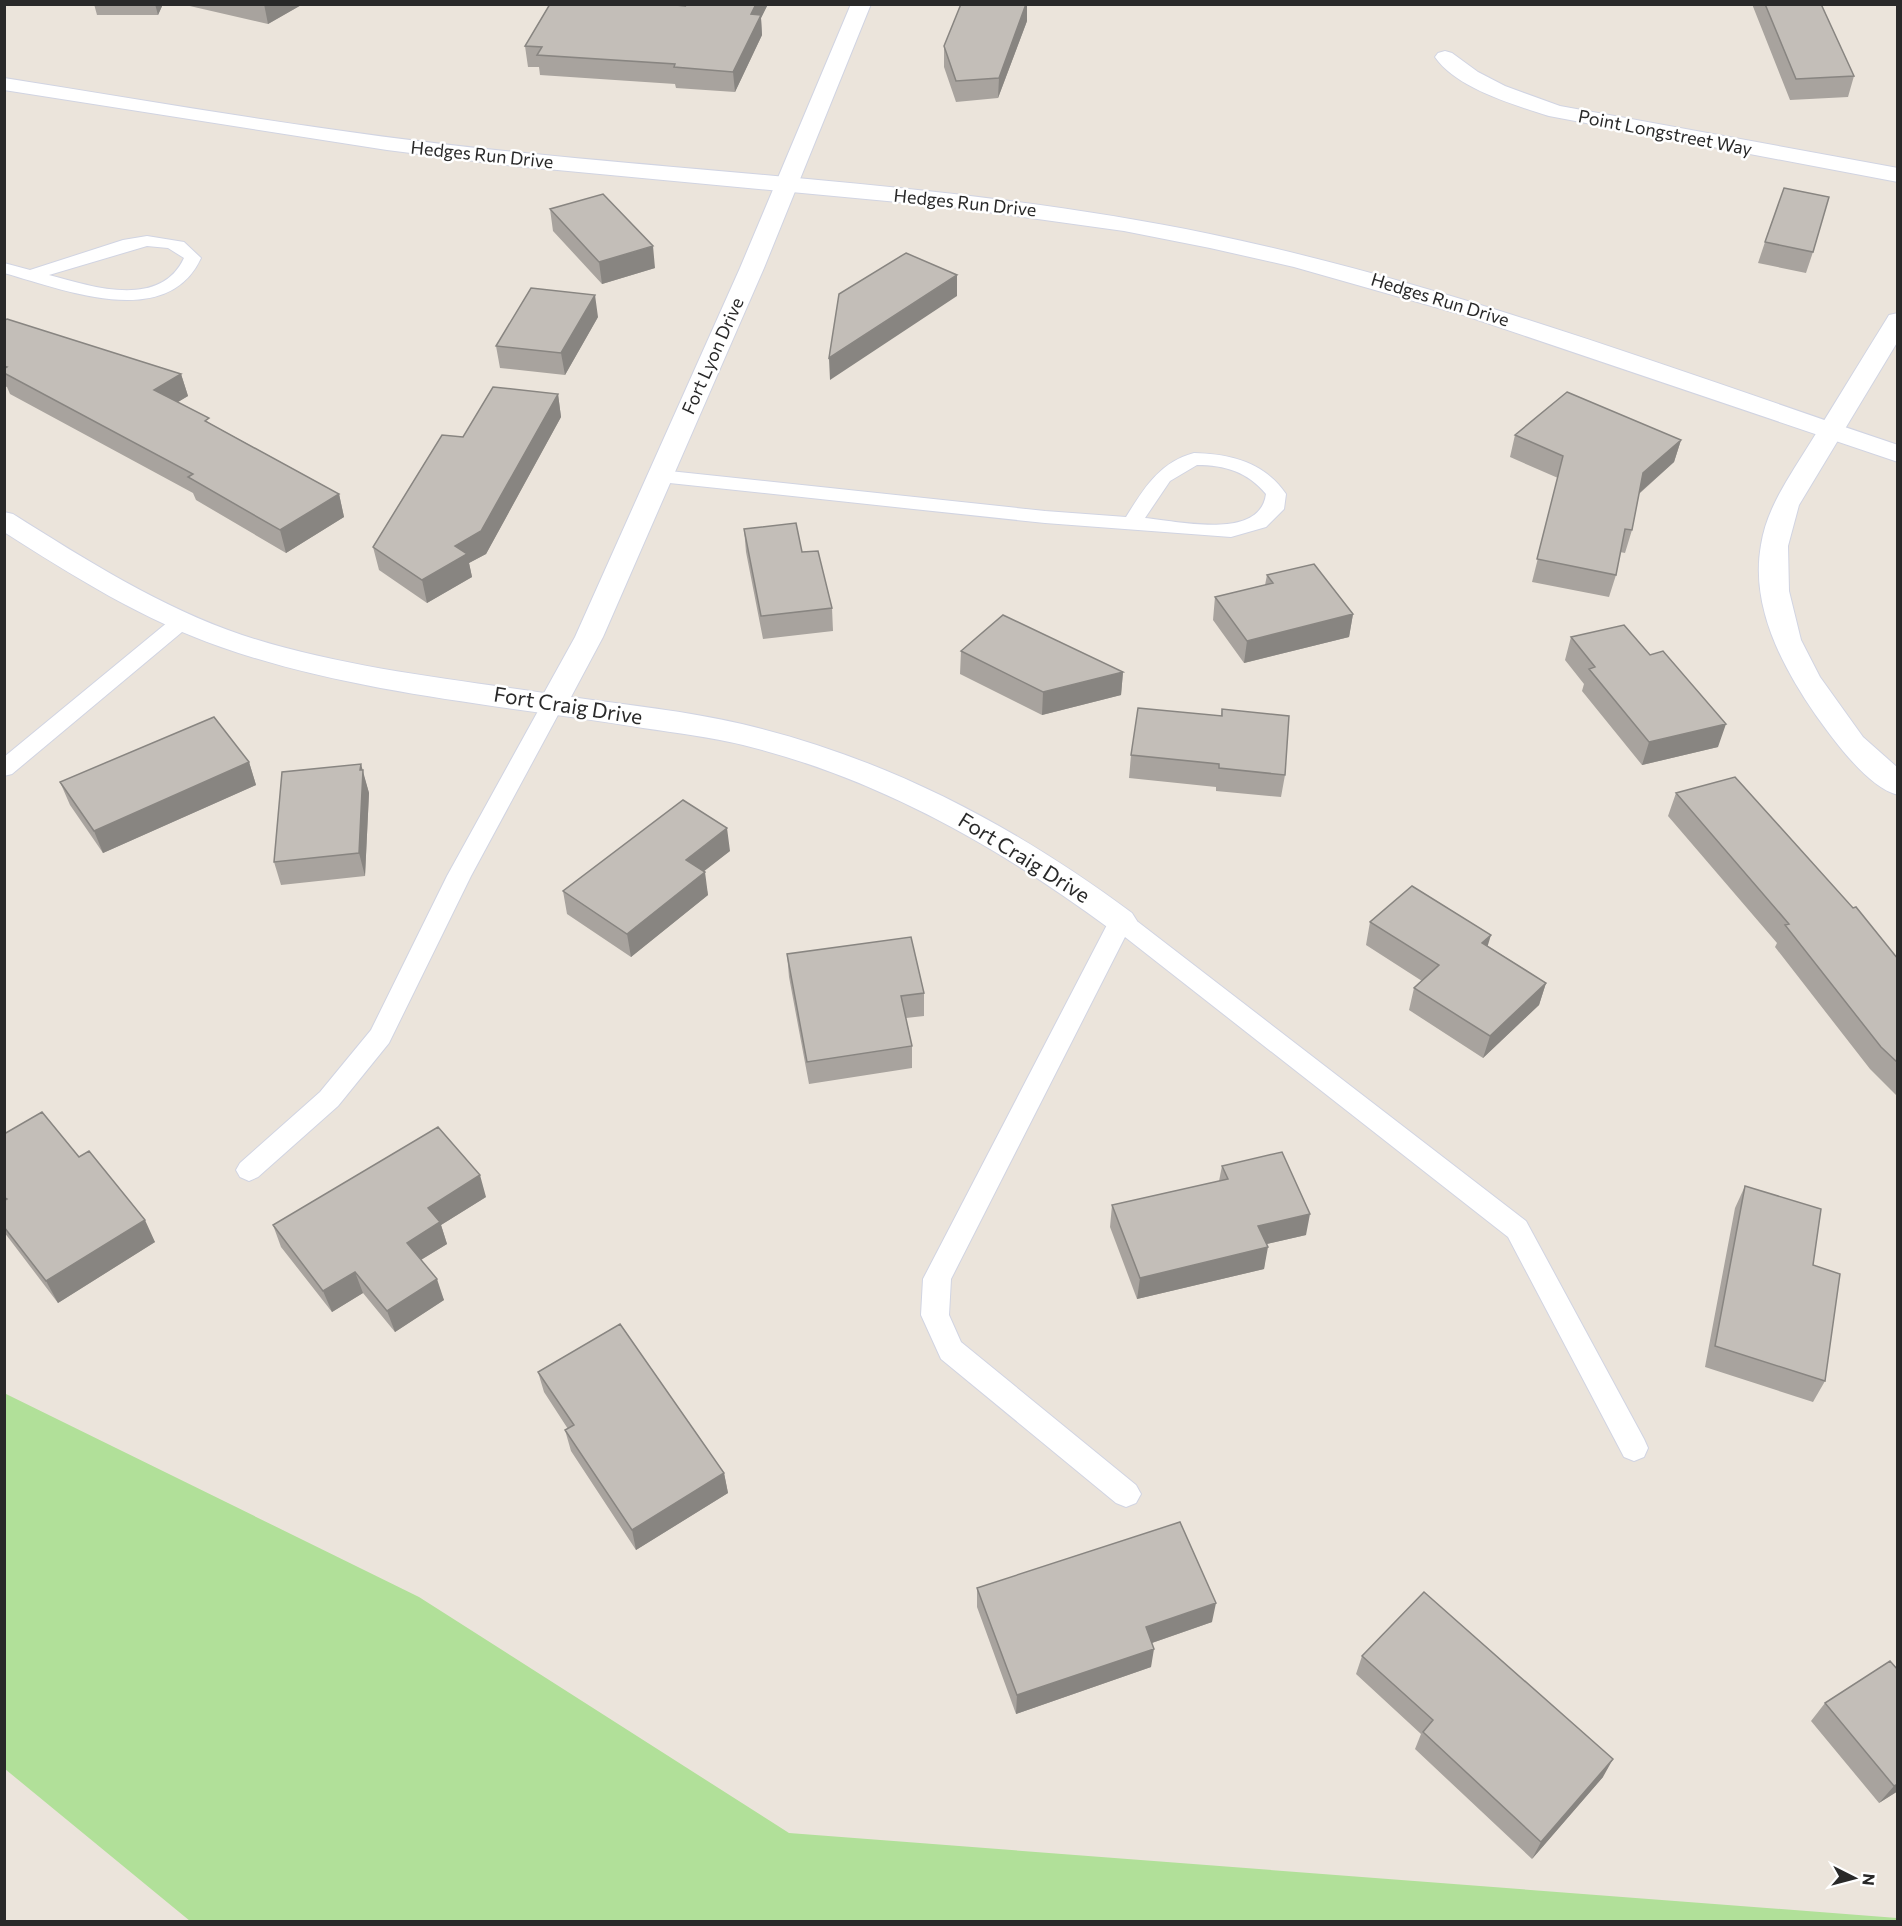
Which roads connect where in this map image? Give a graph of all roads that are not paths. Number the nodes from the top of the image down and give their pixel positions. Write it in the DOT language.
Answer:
graph roads {
  1 [pos="861,4"];
  2 [pos="1445,57"];
  3 [pos="4,84"];
  4 [pos="1898,175"];
  5 [pos="786,185"];
  6 [pos="4,268"];
  7 [pos="30,275"];
  8 [pos="1898,320"];
  9 [pos="1829,431"];
  10 [pos="1898,454"];
  11 [pos="660,476"];
  12 [pos="4,520"];
  13 [pos="1132,524"];
  14 [pos="181,622"];
  15 [pos="554,702"];
  16 [pos="4,769"];
  17 [pos="1898,785"];
  18 [pos="1120,921"];
  19 [pos="249,1170"];
  20 [pos="1635,1448"];
  21 [pos="1126,1494"];
  1 -- 5 [label="street, Fort Lyon Drive"];
  2 -- 4 [label="street, Point Longstreet Way"];
  3 -- 5 [label="street, Hedges Run Drive"];
  5 -- 9 [label="street, Hedges Run Drive"];
  5 -- 11 [label="street, Fort Lyon Drive"];
  6 -- 7 [label="lane"];
  7 -- 7 [label="lane"];
  8 -- 9 [label="street"];
  9 -- 10 [label="street, Hedges Run Drive"];
  9 -- 17 [label="street"];
  11 -- 13 [label="lane"];
  11 -- 15 [label="street, Fort Lyon Drive"];
  12 -- 14 [label="street, Fort Craig Drive"];
  13 -- 13 [label="lane"];
  14 -- 15 [label="street, Fort Craig Drive"];
  14 -- 16 [label="lane"];
  15 -- 18 [label="street, Fort Craig Drive"];
  15 -- 19 [label="lane"];
  18 -- 20 [label="lane"];
  18 -- 21 [label="lane"];
}
